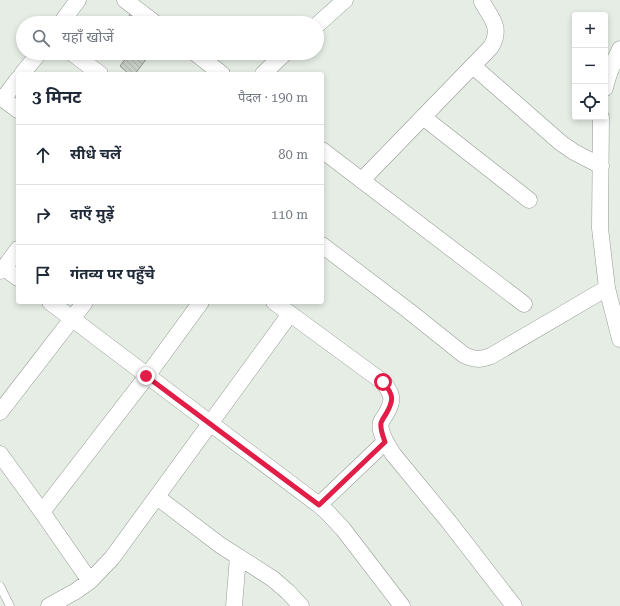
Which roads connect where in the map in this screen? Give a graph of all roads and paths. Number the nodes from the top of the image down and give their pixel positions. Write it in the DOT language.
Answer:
graph roads {
  1 [pos="78,0"];
  2 [pos="125,0"];
  3 [pos="345,0"];
  4 [pos="479,1"];
  5 [pos="66,16"];
  6 [pos="147,16"];
  7 [pos="324,18"];
  8 [pos="620,49"];
  9 [pos="33,60"];
  10 [pos="81,60"];
  11 [pos="204,60"];
  12 [pos="278,60"];
  13 [pos="473,66"];
  14 [pos="24,72"];
  15 [pos="97,72"];
  16 [pos="219,72"];
  17 [pos="265,72"];
  18 [pos="16,81"];
  19 [pos="606,84"];
  20 [pos="1,98"];
  21 [pos="16,109"];
  22 [pos="423,117"];
  23 [pos="601,120"];
  24 [pos="324,152"];
  25 [pos="601,166"];
  26 [pos="362,180"];
  27 [pos="529,200"];
  28 [pos="324,247"];
  29 [pos="16,252"];
  30 [pos="2,269"];
  31 [pos="16,277"];
  32 [pos="607,288"];
  33 [pos="53,304"];
  34 [pos="84,304"];
  35 [pos="200,304"];
  36 [pos="277,304"];
  37 [pos="524,304"];
  38 [pos="290,314"];
  39 [pos="73,319"];
  40 [pos="620,339"];
  41 [pos="146,376"];
  42 [pos="0,412"];
  43 [pos="210,423"];
  44 [pos="385,442"];
  45 [pos="0,454"];
  46 [pos="156,497"];
  47 [pos="319,505"];
  48 [pos="42,512"];
  49 [pos="238,558"];
  50 [pos="90,581"];
  51 [pos="0,586"];
  52 [pos="10,606"];
  53 [pos="49,606"];
  54 [pos="234,606"];
  55 [pos="301,606"];
  56 [pos="402,606"];
  57 [pos="514,606"];
  1 -- 5 [label="street"];
  2 -- 6 [label="street"];
  3 -- 7 [label="street"];
  4 -- 13 [label="street"];
  8 -- 19 [label="street"];
  9 -- 14 [label="street"];
  10 -- 15 [label="street"];
  11 -- 16 [label="street"];
  12 -- 17 [label="street"];
  13 -- 22 [label="street"];
  13 -- 25 [label="street"];
  18 -- 20 [label="street"];
  20 -- 21 [label="street"];
  22 -- 26 [label="street"];
  22 -- 27 [label="street"];
  23 -- 25 [label="street"];
  24 -- 26 [label="street"];
  25 -- 32 [label="street"];
  26 -- 37 [label="street"];
  28 -- 32 [label="street"];
  29 -- 30 [label="street"];
  30 -- 31 [label="street"];
  32 -- 40 [label="street"];
  33 -- 39 [label="street"];
  34 -- 39 [label="street"];
  35 -- 41 [label="street"];
  36 -- 38 [label="street"];
  38 -- 43 [label="street"];
  38 -- 44 [label="street"];
  39 -- 41 [label="street"];
  39 -- 42 [label="street"];
  41 -- 43 [label="street"];
  41 -- 48 [label="street"];
  43 -- 46 [label="street"];
  43 -- 47 [label="street"];
  44 -- 47 [label="street"];
  44 -- 57 [label="street"];
  45 -- 48 [label="street"];
  46 -- 49 [label="street"];
  46 -- 50 [label="street"];
  47 -- 56 [label="street"];
  48 -- 50 [label="street"];
  49 -- 54 [label="street"];
  49 -- 55 [label="street"];
  50 -- 53 [label="street"];
  51 -- 52 [label="lane"];
}
